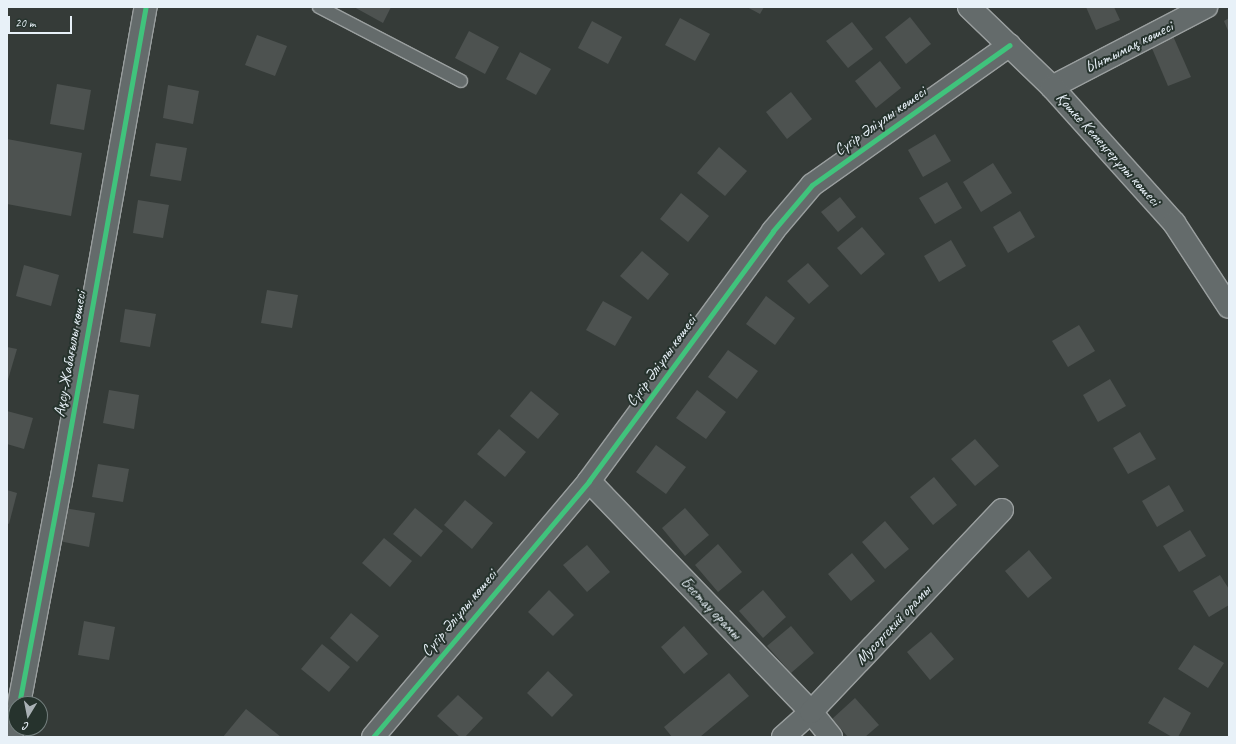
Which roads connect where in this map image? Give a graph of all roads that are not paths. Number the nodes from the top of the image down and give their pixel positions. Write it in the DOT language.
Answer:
graph roads {
  1 [pos="146,7"];
  2 [pos="319,7"];
  3 [pos="969,7"];
  4 [pos="1206,7"];
  5 [pos="1010,45"];
  6 [pos="461,81"];
  7 [pos="1052,87"];
  8 [pos="1229,308"];
  9 [pos="589,481"];
  10 [pos="1002,510"];
  11 [pos="21,696"];
  12 [pos="811,712"];
  13 [pos="373,737"];
  14 [pos="783,737"];
  15 [pos="831,737"];
  1 -- 11 [label="street, Ақсу-Жабағылы көшесі"];
  2 -- 6 [label="lane"];
  3 -- 5 [label="street, Қошке Кемеңгерұлы көшесі"];
  4 -- 7 [label="street, Ынтымақ көшесі"];
  5 -- 7 [label="street, Қошке Кемеңгерұлы көшесі"];
  5 -- 9 [label="street, Сүгір Әліұлы көшесі"];
  7 -- 8 [label="street, Қошке Кемеңгерұлы көшесі"];
  9 -- 12 [label="street, Бестау орамы"];
  9 -- 13 [label="street, Сүгір Әліұлы көшесі"];
  10 -- 12 [label="street, Мусоргский орамы"];
  12 -- 14 [label="street, Мусоргский орамы"];
  12 -- 15 [label="street, Бестау орамы"];
}
